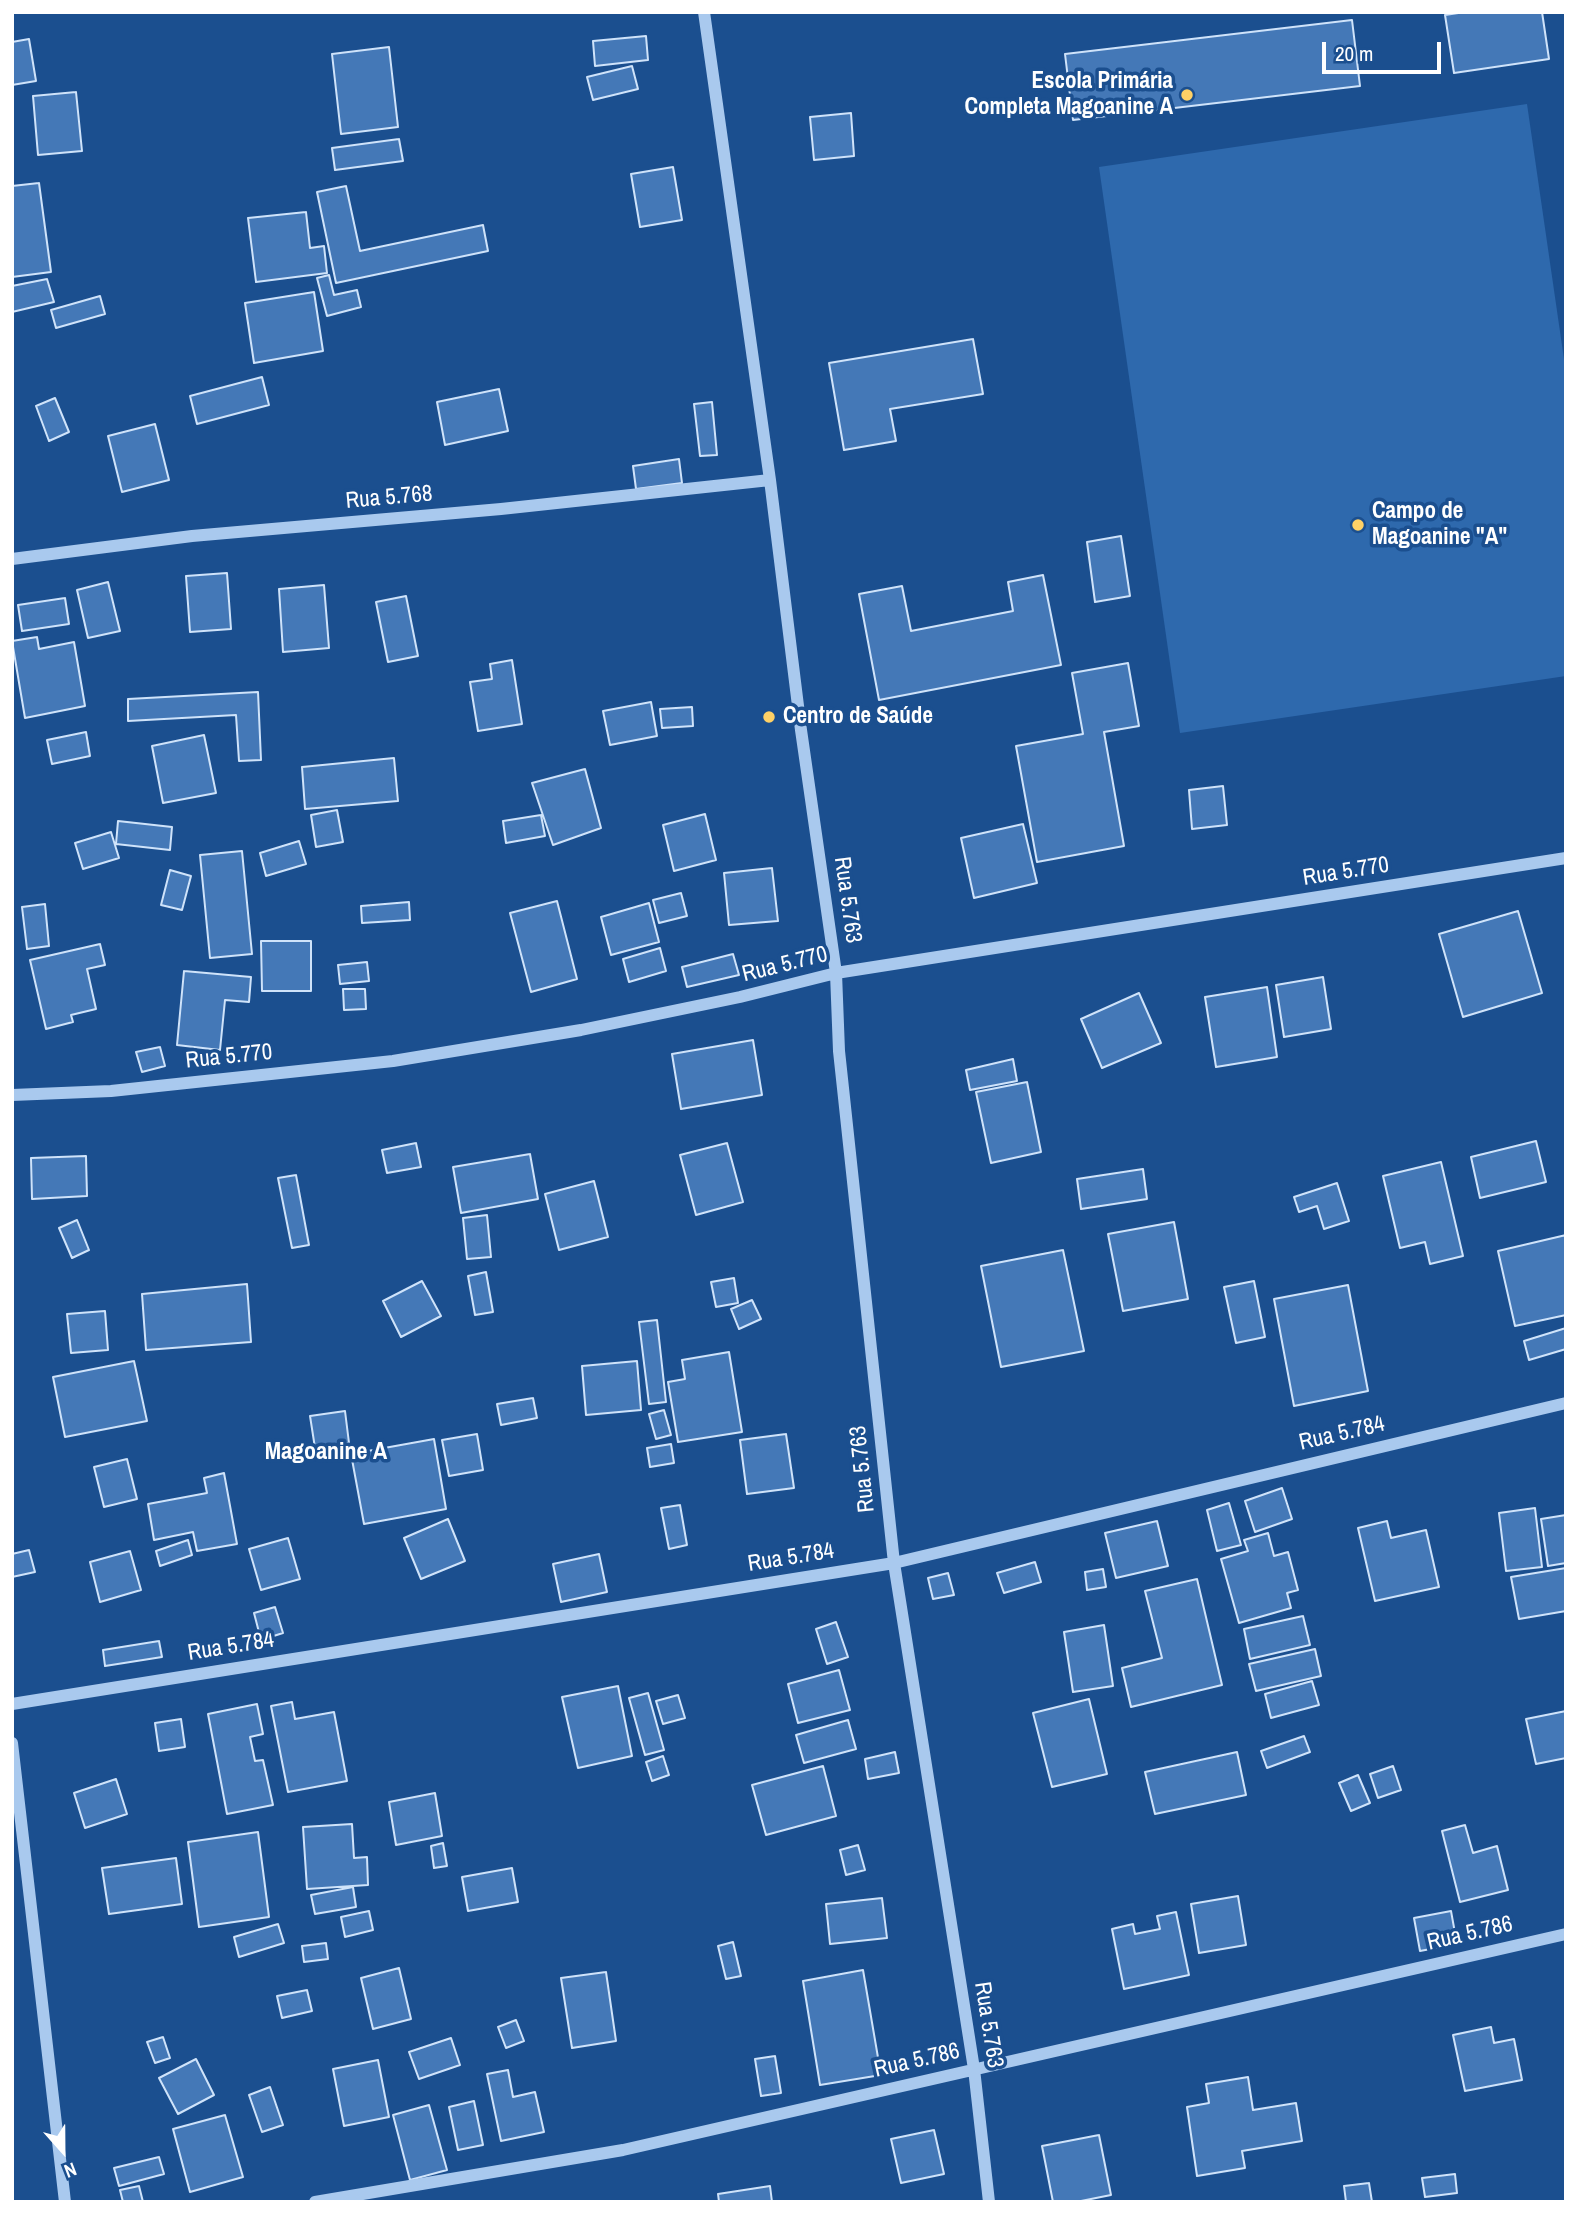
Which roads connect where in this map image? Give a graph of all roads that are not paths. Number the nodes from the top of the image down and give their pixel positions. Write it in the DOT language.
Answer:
graph roads {
  1 [pos="704,12"];
  2 [pos="771,480"];
  3 [pos="12,559"];
  4 [pos="1566,858"];
  5 [pos="836,973"];
  6 [pos="12,1095"];
  7 [pos="1566,1403"];
  8 [pos="894,1563"];
  9 [pos="12,1704"];
  10 [pos="12,1743"];
  11 [pos="1566,1934"];
  12 [pos="974,2070"];
  13 [pos="65,2202"];
  14 [pos="315,2202"];
  15 [pos="989,2202"];
  1 -- 2 [label="street, Rua 5.763"];
  2 -- 3 [label="street, Rua 5.768"];
  2 -- 5 [label="street, Rua 5.763"];
  4 -- 5 [label="street, Rua 5.770"];
  5 -- 6 [label="street, Rua 5.770"];
  5 -- 8 [label="street, Rua 5.763"];
  7 -- 8 [label="street, Rua 5.784"];
  8 -- 9 [label="street, Rua 5.784"];
  8 -- 12 [label="street, Rua 5.763"];
  10 -- 13 [label="street"];
  11 -- 12 [label="street, Rua 5.786"];
  12 -- 14 [label="street, Rua 5.786"];
  12 -- 15 [label="street, Rua 5.763"];
}
